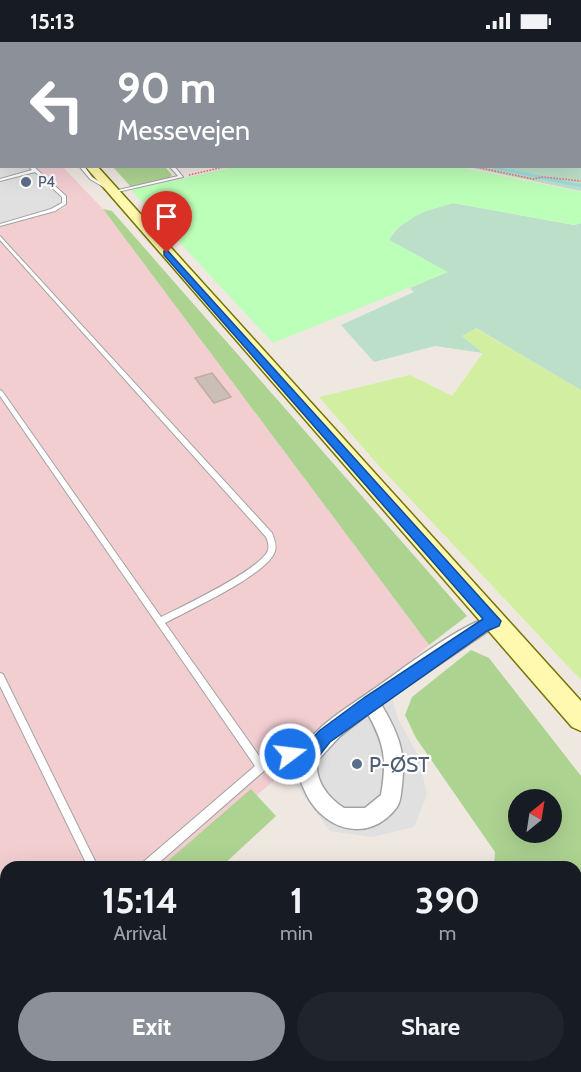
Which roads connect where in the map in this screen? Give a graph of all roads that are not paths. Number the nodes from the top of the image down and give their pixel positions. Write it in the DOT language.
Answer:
graph roads {
  1 [pos="32,168"];
  2 [pos="83,168"];
  3 [pos="92,168"];
  4 [pos="173,168"];
  5 [pos="35,171"];
  6 [pos="0,180"];
  7 [pos="113,192"];
  8 [pos="0,225"];
  9 [pos="0,237"];
  10 [pos="0,392"];
  11 [pos="494,621"];
  12 [pos="159,622"];
  13 [pos="0,677"];
  14 [pos="371,703"];
  15 [pos="581,719"];
  16 [pos="308,756"];
  17 [pos="260,766"];
  18 [pos="90,861"];
  19 [pos="153,861"];
  1 -- 5 [label="lane"];
  2 -- 7 [label="lane"];
  3 -- 7 [label="main road"];
  4 -- 7 [label="lane"];
  5 -- 6 [label="lane"];
  5 -- 8 [label="lane"];
  7 -- 11 [label="main road"];
  9 -- 12 [label="lane"];
  10 -- 12 [label="lane"];
  11 -- 14 [label="street"];
  11 -- 15 [label="main road"];
  12 -- 17 [label="lane"];
  13 -- 18 [label="lane"];
  14 -- 16 [label="street"];
  14 -- 16 [label="street"];
  16 -- 17 [label="lane"];
  17 -- 19 [label="lane"];
}
